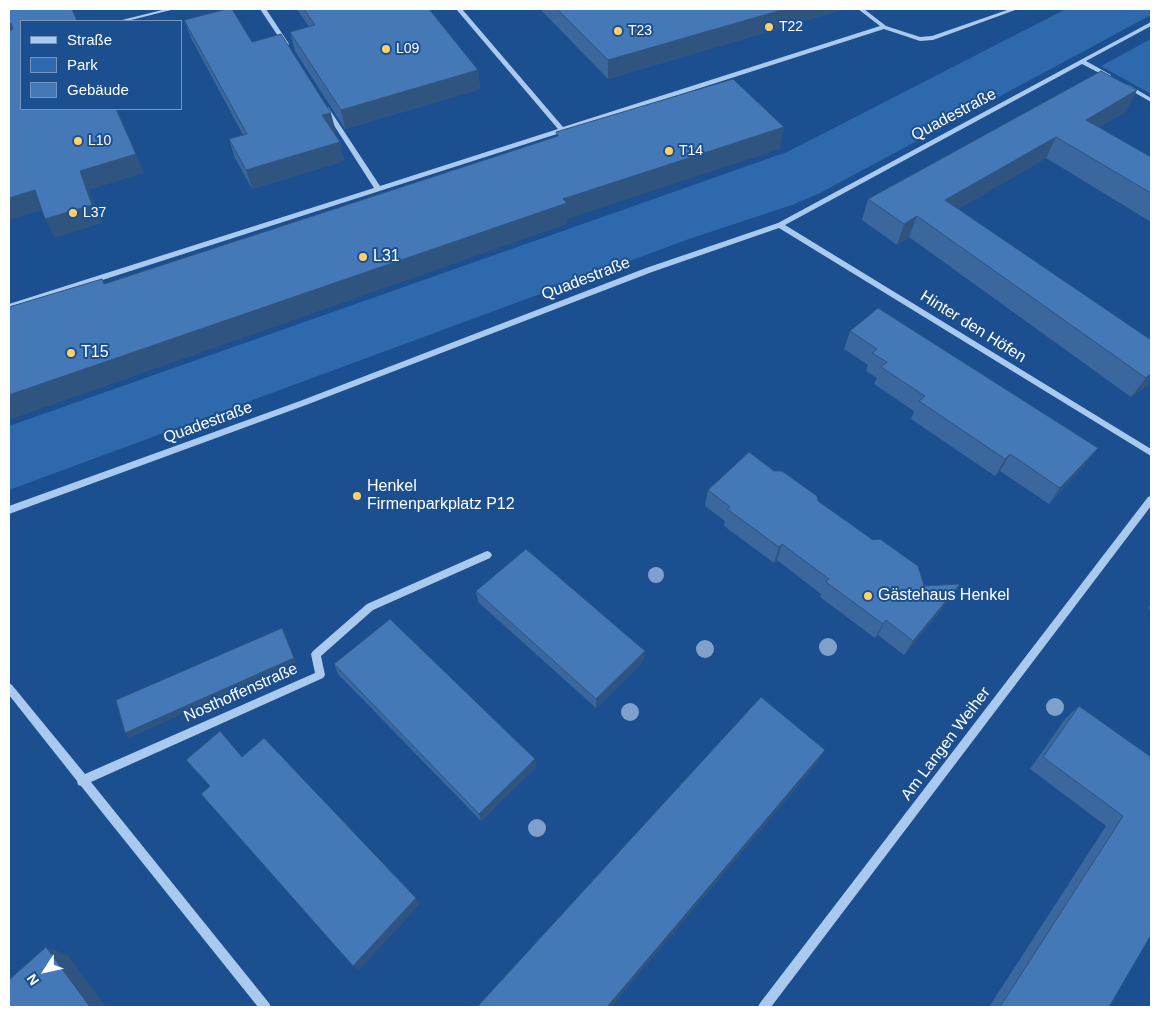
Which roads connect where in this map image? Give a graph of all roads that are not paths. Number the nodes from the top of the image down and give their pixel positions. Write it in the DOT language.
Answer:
graph roads {
  1 [pos="172,9"];
  2 [pos="263,9"];
  3 [pos="459,9"];
  4 [pos="861,9"];
  5 [pos="1015,9"];
  6 [pos="125,20"];
  7 [pos="1151,24"];
  8 [pos="884,27"];
  9 [pos="289,49"];
  10 [pos="1082,62"];
  11 [pos="320,98"];
  12 [pos="1151,100"];
  13 [pos="562,130"];
  14 [pos="377,187"];
  15 [pos="780,225"];
  16 [pos="9,306"];
  17 [pos="1151,453"];
  18 [pos="1151,500"];
  19 [pos="9,510"];
  20 [pos="487,555"];
  21 [pos="9,688"];
  22 [pos="82,781"];
  23 [pos="264,1007"];
  24 [pos="764,1007"];
  1 -- 6 [label="street"];
  2 -- 9 [label="street"];
  3 -- 13 [label="street"];
  4 -- 8 [label="street"];
  5 -- 8 [label="street"];
  7 -- 10 [label="street, Quadestraße"];
  8 -- 13 [label="street"];
  10 -- 12 [label="street"];
  10 -- 15 [label="street, Quadestraße"];
  11 -- 14 [label="street"];
  13 -- 14 [label="street"];
  14 -- 16 [label="street"];
  15 -- 17 [label="street, Hinter den Höfen"];
  15 -- 19 [label="street, Quadestraße"];
  18 -- 24 [label="street, Am Langen Weiher"];
  20 -- 22 [label="street, Nosthoffenstraße"];
  21 -- 22 [label="street"];
  22 -- 23 [label="street"];
}
